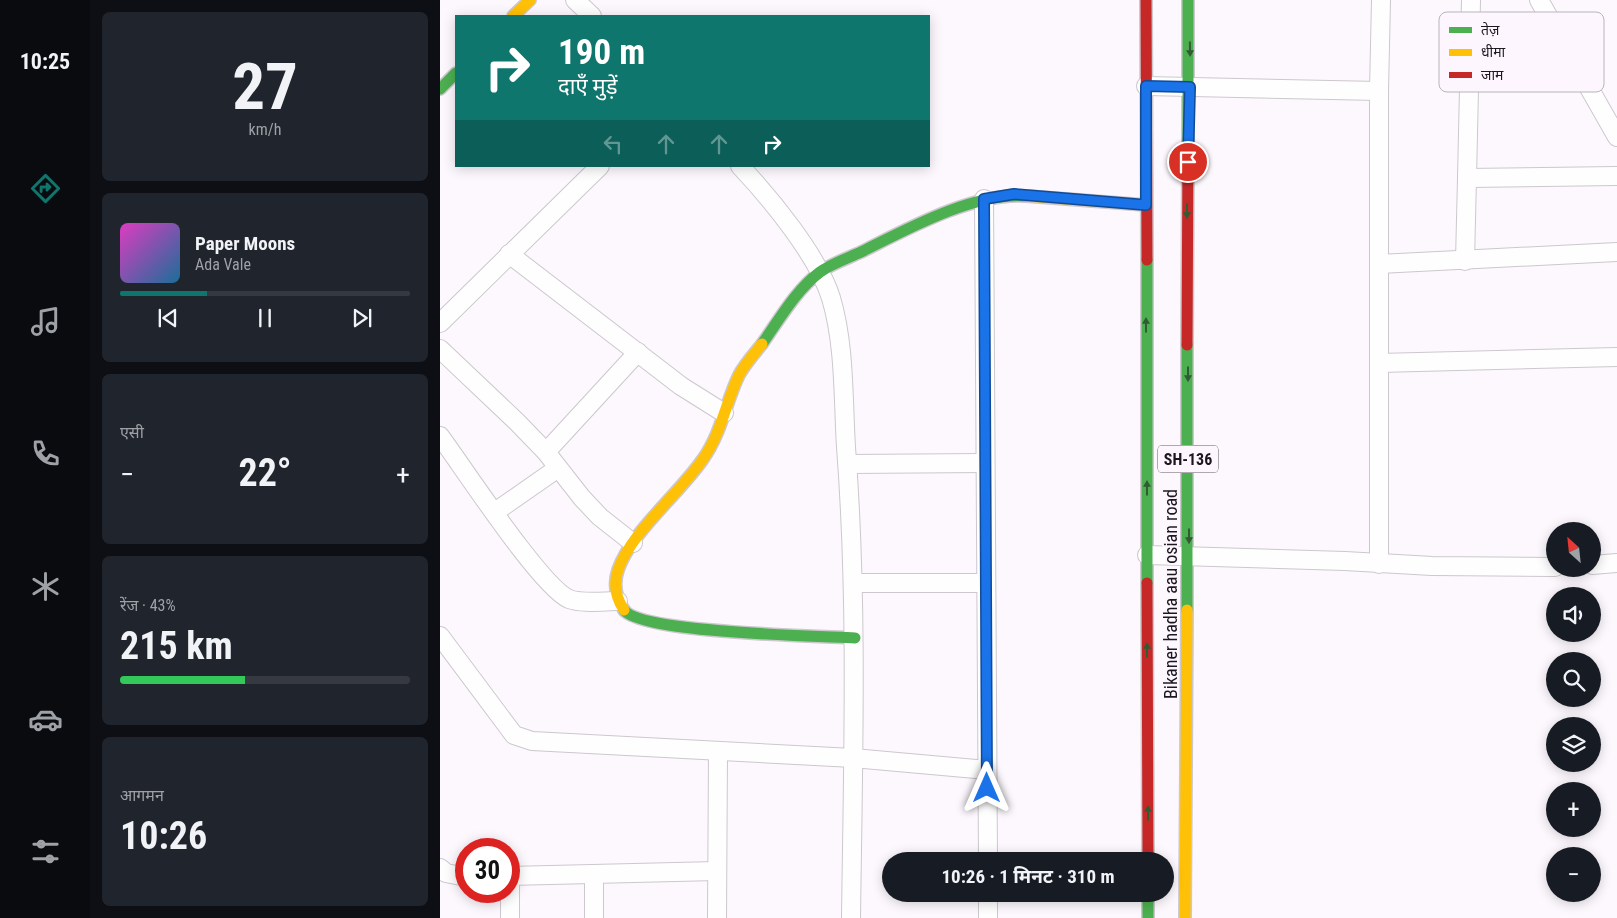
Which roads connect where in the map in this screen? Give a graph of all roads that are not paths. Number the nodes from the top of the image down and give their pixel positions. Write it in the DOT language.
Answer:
graph roads {
  1 [pos="530,0"];
  2 [pos="575,0"];
  3 [pos="1146,0"];
  4 [pos="1188,0"];
  5 [pos="1381,0"];
  6 [pos="1539,0"];
  7 [pos="1546,12"];
  8 [pos="514,15"];
  9 [pos="591,15"];
  10 [pos="455,74"];
  11 [pos="1146,86"];
  12 [pos="1190,87"];
  13 [pos="440,89"];
  14 [pos="1379,91"];
  15 [pos="1469,92"];
  16 [pos="1591,92"];
  17 [pos="1617,137"];
  18 [pos="599,167"];
  19 [pos="741,167"];
  20 [pos="1617,176"];
  21 [pos="1467,178"];
  22 [pos="984,199"];
  23 [pos="1146,205"];
  24 [pos="1617,252"];
  25 [pos="510,254"];
  26 [pos="1465,261"];
  27 [pos="1379,264"];
  28 [pos="820,272"];
  29 [pos="440,323"];
  30 [pos="440,349"];
  31 [pos="638,352"];
  32 [pos="1617,357"];
  33 [pos="1379,363"];
  34 [pos="724,412"];
  35 [pos="440,436"];
  36 [pos="546,452"];
  37 [pos="985,463"];
  38 [pos="848,464"];
  39 [pos="558,468"];
  40 [pos="495,512"];
  41 [pos="633,543"];
  42 [pos="1147,555"];
  43 [pos="1188,557"];
  44 [pos="1617,563"];
  45 [pos="1379,564"];
  46 [pos="1601,564"];
  47 [pos="1546,567"];
  48 [pos="854,583"];
  49 [pos="986,583"];
  50 [pos="618,601"];
  51 [pos="440,636"];
  52 [pos="855,638"];
  53 [pos="718,752"];
  54 [pos="853,758"];
  55 [pos="987,770"];
  56 [pos="988,852"];
  57 [pos="1148,852"];
  58 [pos="440,868"];
  59 [pos="717,871"];
  60 [pos="594,874"];
  61 [pos="455,875"];
  62 [pos="520,876"];
  63 [pos="988,902"];
  64 [pos="1148,902"];
  65 [pos="510,903"];
  66 [pos="510,918"];
  67 [pos="594,918"];
  68 [pos="717,918"];
  69 [pos="851,918"];
  70 [pos="988,918"];
  71 [pos="1148,918"];
  72 [pos="1185,918"];
  1 -- 8 [label="main road"];
  2 -- 9 [label="street"];
  3 -- 11 [label="main road, Bikaner hadha aau osian road / SH-136"];
  4 -- 12 [label="main road, Bikaner hadha aau osian road / SH-136, one-way"];
  5 -- 14 [label="street"];
  6 -- 7 [label="street"];
  10 -- 13 [label="main road"];
  11 -- 12 [label="street"];
  11 -- 23 [label="main road, Bikaner hadha aau osian road / SH-136"];
  12 -- 14 [label="street"];
  12 -- 43 [label="main road, Bikaner hadha aau osian road / SH-136, one-way"];
  14 -- 27 [label="street"];
  15 -- 21 [label="street"];
  16 -- 17 [label="street"];
  18 -- 25 [label="street"];
  19 -- 28 [label="street"];
  20 -- 21 [label="street"];
  21 -- 26 [label="street"];
  22 -- 23 [label="main road"];
  22 -- 28 [label="main road"];
  22 -- 37 [label="street"];
  42 -- 23 [label="main road, Bikaner hadha aau osian road / SH-136, one-way"];
  24 -- 26 [label="street"];
  25 -- 29 [label="street"];
  25 -- 31 [label="street"];
  26 -- 27 [label="street"];
  27 -- 33 [label="street"];
  28 -- 34 [label="main road"];
  28 -- 38 [label="street"];
  30 -- 36 [label="street"];
  31 -- 34 [label="street"];
  31 -- 36 [label="street"];
  32 -- 33 [label="street"];
  33 -- 45 [label="street"];
  34 -- 41 [label="main road"];
  35 -- 40 [label="street"];
  36 -- 39 [label="street"];
  37 -- 38 [label="street"];
  37 -- 49 [label="street"];
  38 -- 48 [label="street"];
  39 -- 40 [label="street"];
  39 -- 41 [label="street"];
  40 -- 50 [label="street"];
  41 -- 50 [label="main road"];
  42 -- 43 [label="street"];
  57 -- 42 [label="main road, Bikaner hadha aau osian road / SH-136, one-way"];
  43 -- 45 [label="street"];
  43 -- 72 [label="main road, Bikaner hadha aau osian road / SH-136"];
  44 -- 46 [label="street"];
  45 -- 47 [label="street"];
  48 -- 49 [label="street"];
  48 -- 52 [label="street"];
  49 -- 55 [label="street"];
  50 -- 52 [label="main road"];
  51 -- 53 [label="street"];
  52 -- 54 [label="street"];
  53 -- 54 [label="street"];
  53 -- 59 [label="street"];
  54 -- 55 [label="street"];
  54 -- 69 [label="street"];
  55 -- 56 [label="street"];
  58 -- 61 [label="street"];
  59 -- 60 [label="street"];
  59 -- 68 [label="street"];
  60 -- 62 [label="street"];
  60 -- 67 [label="street"];
  63 -- 70 [label="street"];
  64 -- 71 [label="main road"];
  65 -- 66 [label="street"];
}
